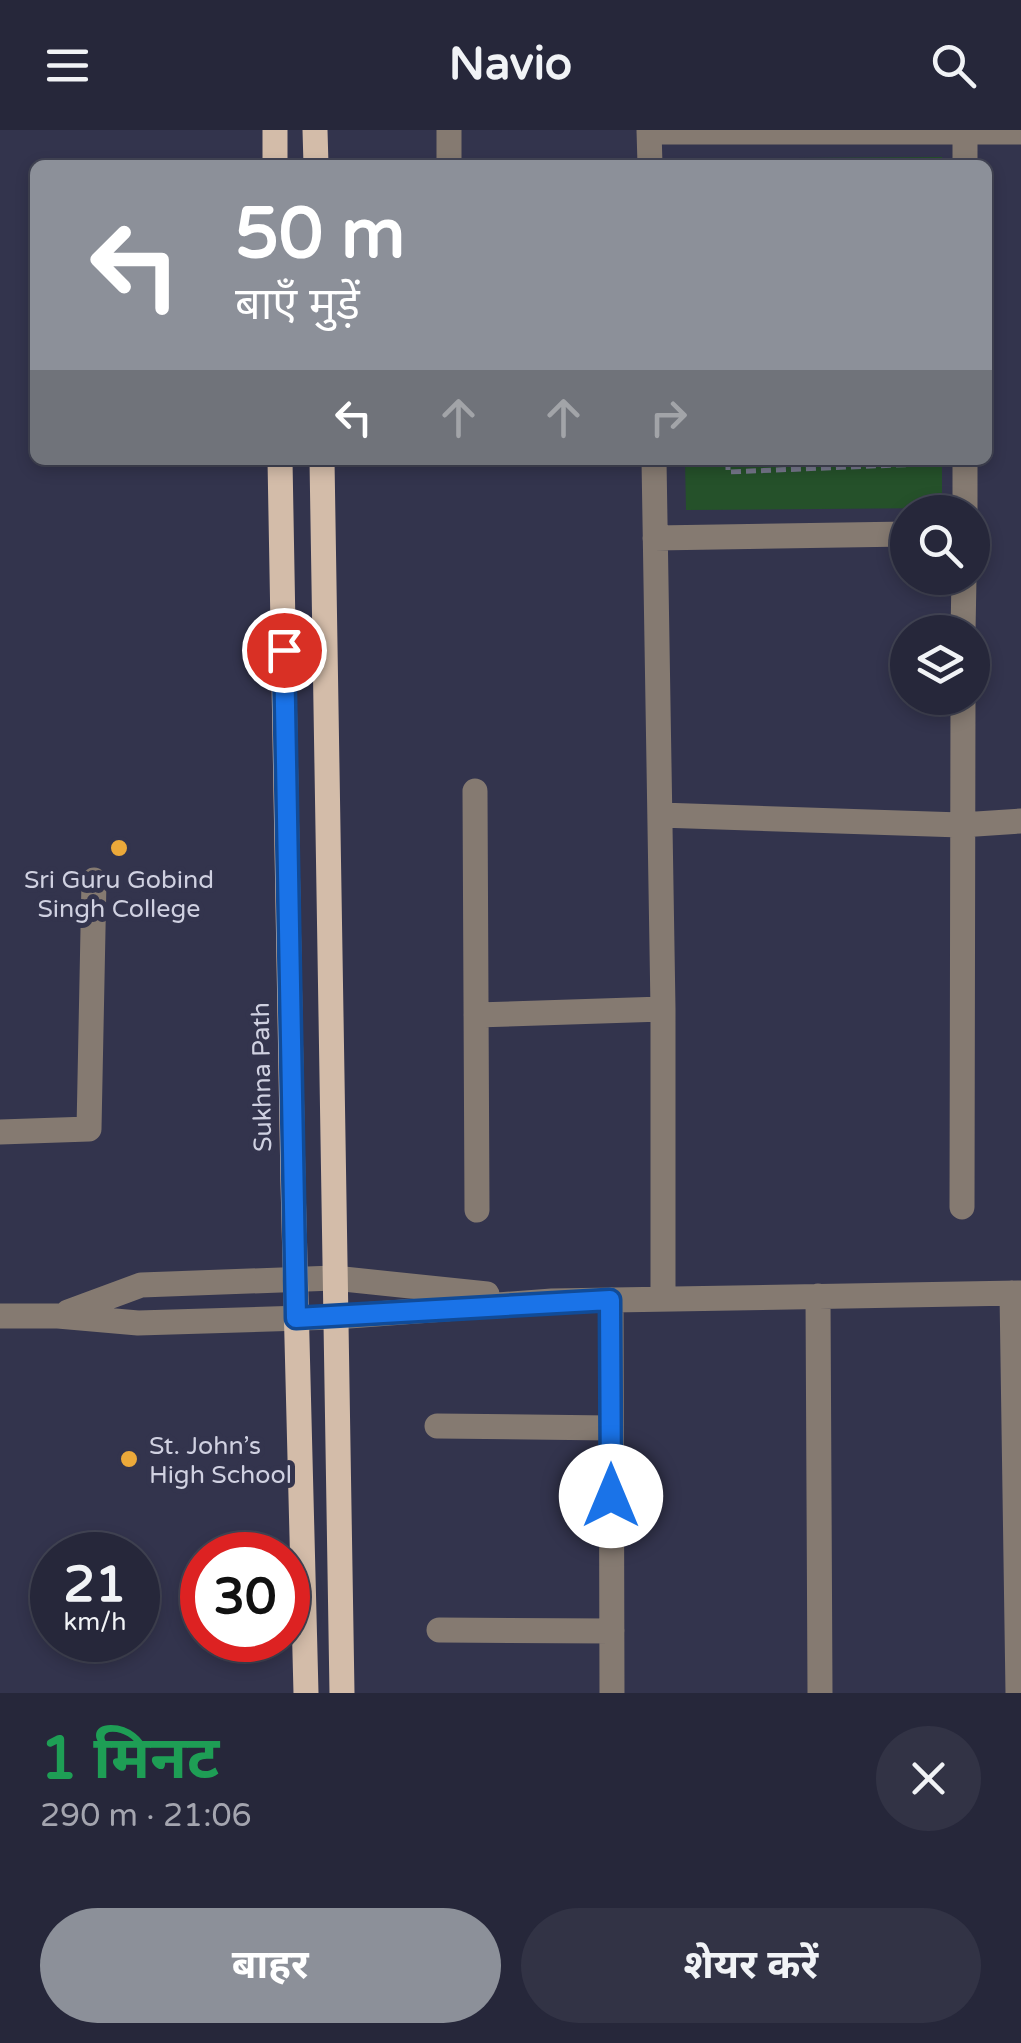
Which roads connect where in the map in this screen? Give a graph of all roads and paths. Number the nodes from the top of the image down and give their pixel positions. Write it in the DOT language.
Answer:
graph roads {
  1 [pos="275,130"];
  2 [pos="315,130"];
  3 [pos="449,130"];
  4 [pos="649,131"];
  5 [pos="836,131"];
  6 [pos="965,132"];
  7 [pos="1021,132"];
  8 [pos="276,160"];
  9 [pos="316,160"];
  10 [pos="449,160"];
  11 [pos="650,160"];
  12 [pos="965,160"];
  13 [pos="280,465"];
  14 [pos="322,465"];
  15 [pos="654,465"];
  16 [pos="728,465"];
  17 [pos="897,465"];
  18 [pos="965,465"];
  19 [pos="965,495"];
  20 [pos="890,534"];
  21 [pos="655,538"];
  22 [pos="962,715"];
  23 [pos="475,791"];
  24 [pos="660,814"];
  25 [pos="1021,821"];
  26 [pos="961,825"];
  27 [pos="94,880"];
  28 [pos="662,1009"];
  29 [pos="476,1015"];
  30 [pos="0,1132"];
  31 [pos="962,1208"];
  32 [pos="478,1210"];
  33 [pos="334,1278"];
  34 [pos="295,1279"];
  35 [pos="1017,1293"];
  36 [pos="818,1296"];
  37 [pos="662,1299"];
  38 [pos="610,1300"];
  39 [pos="552,1302"];
  40 [pos="0,1316"];
  41 [pos="58,1316"];
  42 [pos="335,1316"];
  43 [pos="296,1318"];
  44 [pos="437,1426"];
  45 [pos="611,1428"];
  46 [pos="1018,1461"];
  47 [pos="439,1630"];
  48 [pos="612,1631"];
  49 [pos="306,1693"];
  50 [pos="342,1693"];
  51 [pos="612,1693"];
  52 [pos="820,1693"];
  53 [pos="1018,1693"];
  1 -- 8 [label="main road"];
  2 -- 9 [label="main road"];
  3 -- 10 [label="street"];
  4 -- 5 [label="street"];
  4 -- 11 [label="street"];
  5 -- 6 [label="street"];
  6 -- 7 [label="street"];
  6 -- 12 [label="street"];
  13 -- 34 [label="main road, Sukhna Path"];
  14 -- 33 [label="main road"];
  15 -- 21 [label="street"];
  16 -- 17 [label="path"];
  18 -- 19 [label="street"];
  20 -- 21 [label="street"];
  21 -- 24 [label="street"];
  22 -- 26 [label="street"];
  23 -- 29 [label="street"];
  24 -- 26 [label="street"];
  24 -- 28 [label="street"];
  25 -- 26 [label="street"];
  26 -- 31 [label="street"];
  27 -- 30 [label="street"];
  28 -- 29 [label="street"];
  28 -- 37 [label="street"];
  29 -- 32 [label="street"];
  33 -- 34 [label="street"];
  33 -- 39 [label="street"];
  33 -- 42 [label="main road"];
  34 -- 41 [label="street"];
  34 -- 43 [label="main road, Sukhna Path"];
  35 -- 36 [label="street"];
  35 -- 46 [label="street"];
  36 -- 37 [label="street"];
  36 -- 52 [label="street"];
  37 -- 38 [label="street"];
  38 -- 39 [label="street"];
  38 -- 45 [label="street"];
  39 -- 42 [label="street"];
  40 -- 41 [label="street"];
  41 -- 43 [label="street"];
  42 -- 43 [label="street"];
  42 -- 50 [label="main road"];
  43 -- 49 [label="main road, Sukhna Path"];
  44 -- 45 [label="street"];
  45 -- 48 [label="street"];
  46 -- 53 [label="street"];
  47 -- 48 [label="street"];
  48 -- 51 [label="street"];
}
